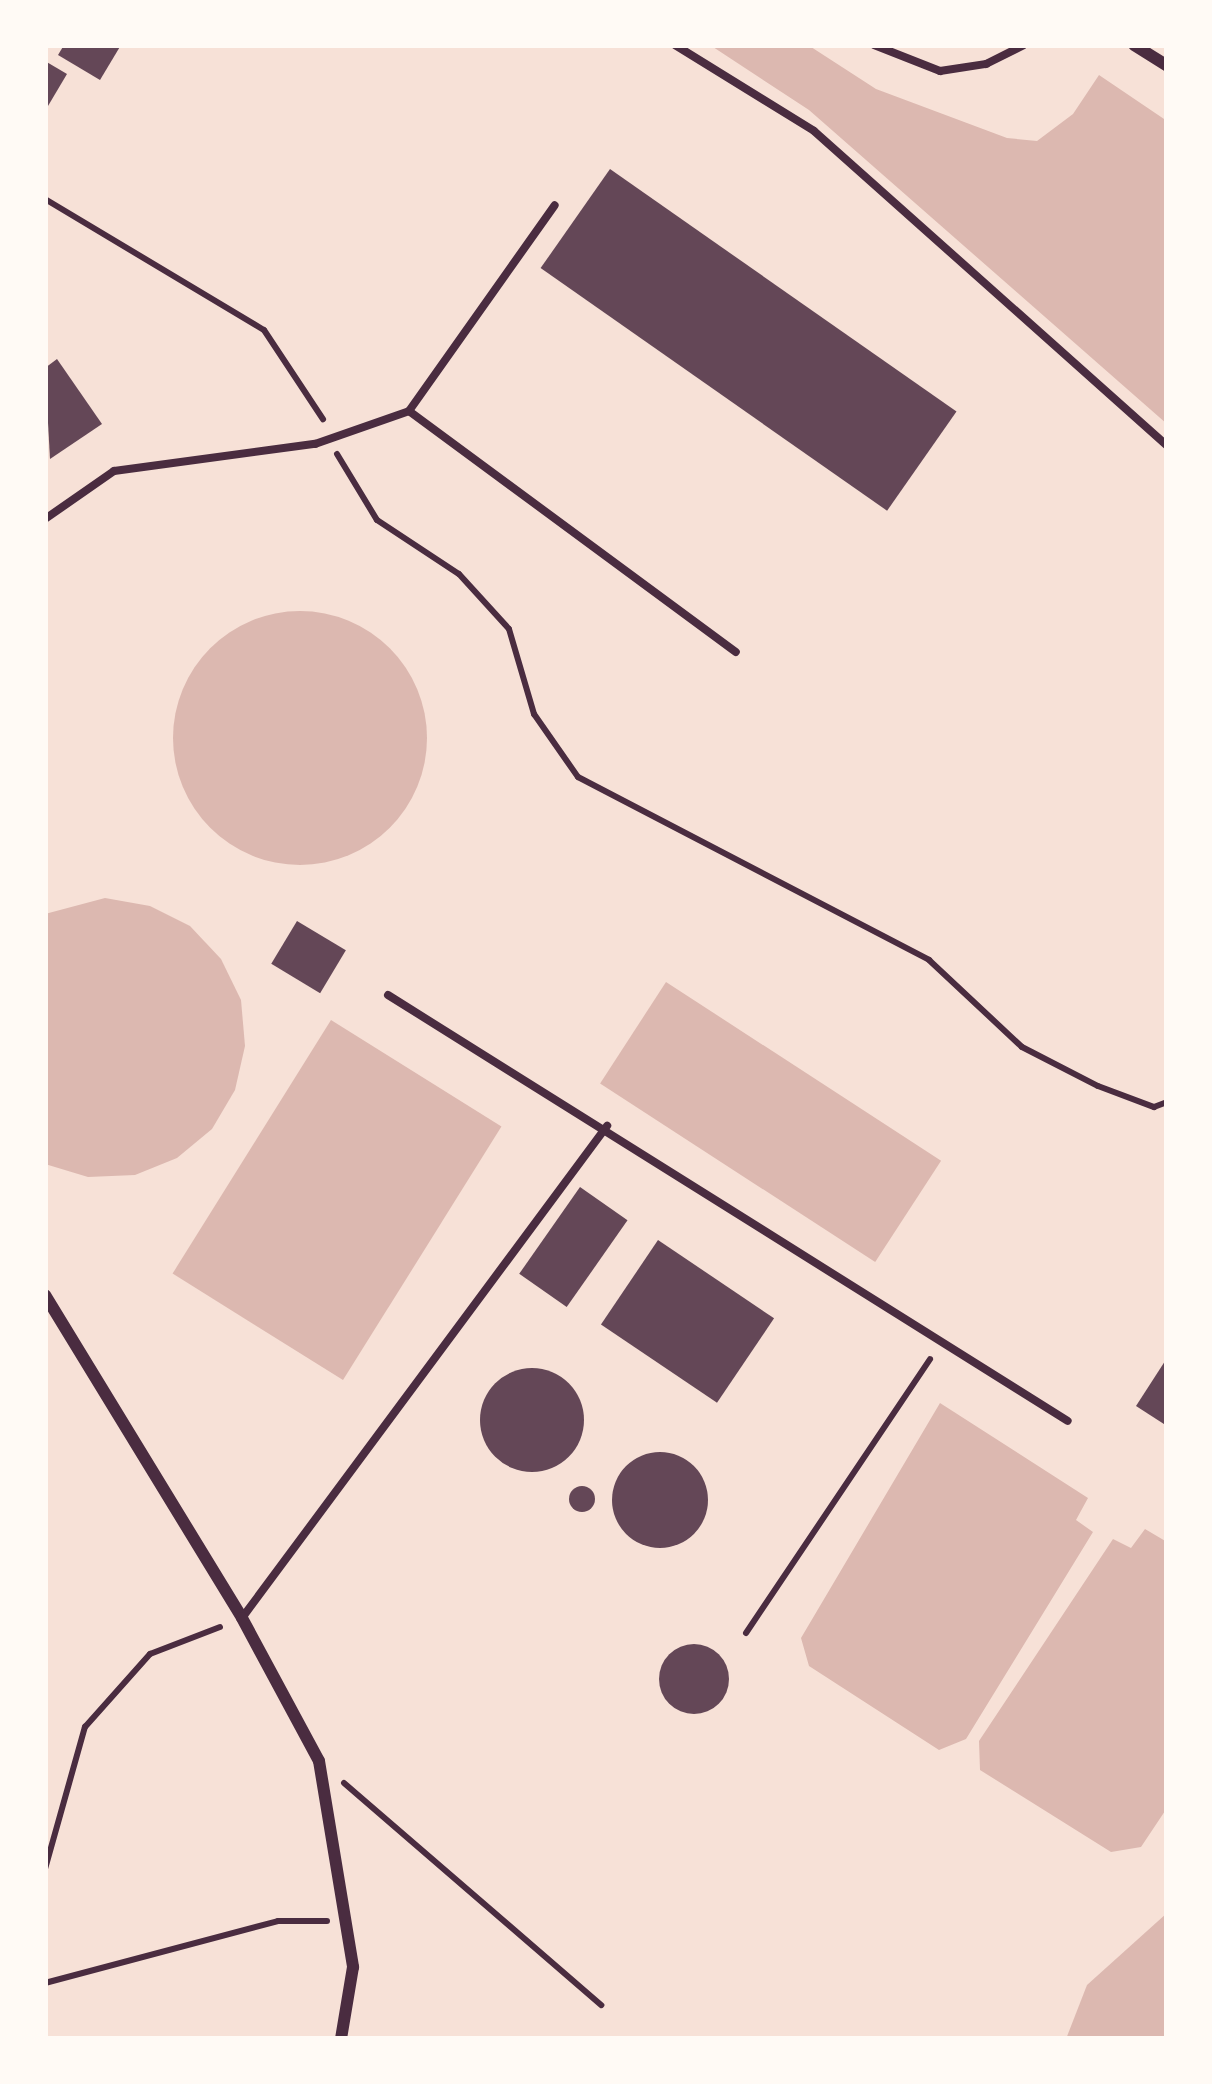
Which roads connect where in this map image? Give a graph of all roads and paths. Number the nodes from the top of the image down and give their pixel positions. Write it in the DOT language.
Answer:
graph roads {
  1 [pos="675,45"];
  2 [pos="874,45"];
  3 [pos="1024,45"];
  4 [pos="1134,45"];
  5 [pos="1167,66"];
  6 [pos="45,200"];
  7 [pos="555,205"];
  8 [pos="409,411"];
  9 [pos="331,439"];
  10 [pos="1167,446"];
  11 [pos="45,519"];
  12 [pos="736,652"];
  13 [pos="388,995"];
  14 [pos="1167,1102"];
  15 [pos="607,1126"];
  16 [pos="45,1295"];
  17 [pos="942,1341"];
  18 [pos="1068,1421"];
  19 [pos="242,1618"];
  20 [pos="746,1634"];
  21 [pos="319,1761"];
  22 [pos="45,1869"];
  23 [pos="347,1921"];
  24 [pos="45,1983"];
  25 [pos="601,2005"];
  26 [pos="341,2039"];
  1 -- 10 [label="lane"];
  2 -- 3 [label="lane"];
  4 -- 5 [label="street"];
  6 -- 9 [label="path"];
  7 -- 8 [label="lane"];
  8 -- 9 [label="lane"];
  8 -- 12 [label="lane"];
  9 -- 11 [label="lane"];
  9 -- 14 [label="path"];
  13 -- 15 [label="lane"];
  15 -- 17 [label="lane"];
  15 -- 19 [label="lane"];
  16 -- 19 [label="street"];
  17 -- 18 [label="lane"];
  17 -- 20 [label="path"];
  19 -- 21 [label="street"];
  19 -- 22 [label="path"];
  21 -- 23 [label="street"];
  21 -- 25 [label="path"];
  23 -- 24 [label="path"];
  23 -- 26 [label="street"];
}
